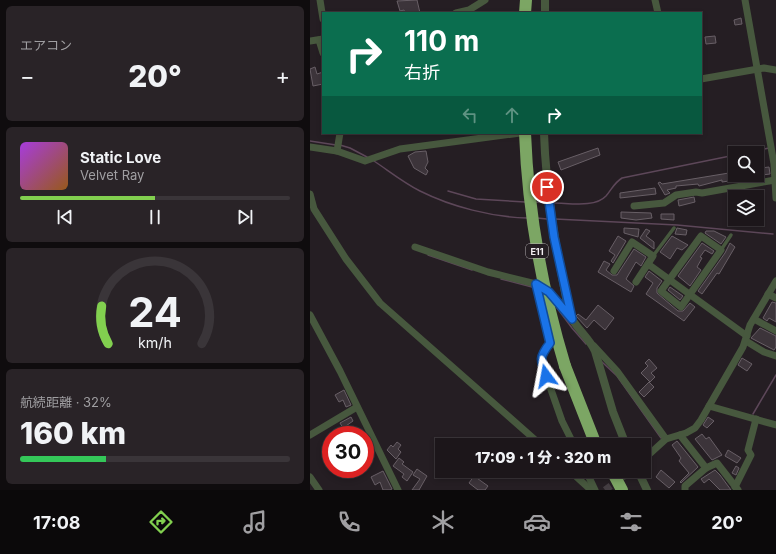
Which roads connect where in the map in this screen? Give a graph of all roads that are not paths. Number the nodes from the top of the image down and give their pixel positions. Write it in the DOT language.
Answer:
graph roads {
  1 [pos="320,0"];
  2 [pos="484,0"];
  3 [pos="526,0"];
  4 [pos="545,0"];
  5 [pos="655,0"];
  6 [pos="745,0"];
  7 [pos="460,12"];
  8 [pos="525,12"];
  9 [pos="544,12"];
  10 [pos="658,12"];
  11 [pos="322,13"];
  12 [pos="321,39"];
  13 [pos="310,42"];
  14 [pos="758,69"];
  15 [pos="776,70"];
  16 [pos="702,79"];
  17 [pos="340,134"];
  18 [pos="512,134"];
  19 [pos="525,134"];
  20 [pos="544,134"];
  21 [pos="338,146"];
  22 [pos="310,147"];
  23 [pos="772,147"];
  24 [pos="775,164"];
  25 [pos="775,180"];
  26 [pos="310,194"];
  27 [pos="776,198"];
  28 [pos="634,206"];
  29 [pos="674,228"];
  30 [pos="731,236"];
  31 [pos="415,247"];
  32 [pos="721,250"];
  33 [pos="653,256"];
  34 [pos="648,264"];
  35 [pos="614,271"];
  36 [pos="669,280"];
  37 [pos="776,281"];
  38 [pos="636,282"];
  39 [pos="536,284"];
  40 [pos="689,294"];
  41 [pos="768,294"];
  42 [pos="776,298"];
  43 [pos="310,315"];
  44 [pos="572,319"];
  45 [pos="754,319"];
  46 [pos="776,331"];
  47 [pos="747,338"];
  48 [pos="592,343"];
  49 [pos="776,356"];
  50 [pos="578,403"];
  51 [pos="709,406"];
  52 [pos="356,407"];
  53 [pos="756,419"];
  54 [pos="776,425"];
  55 [pos="310,435"];
  56 [pos="680,435"];
  57 [pos="533,438"];
  58 [pos="570,438"];
  59 [pos="593,438"];
  60 [pos="596,438"];
  61 [pos="623,438"];
  62 [pos="666,439"];
  63 [pos="651,453"];
  64 [pos="706,468"];
  65 [pos="310,477"];
  66 [pos="578,478"];
  67 [pos="589,478"];
  68 [pos="610,478"];
  69 [pos="616,478"];
  70 [pos="641,478"];
  71 [pos="736,489"];
  72 [pos="319,490"];
  73 [pos="398,490"];
  74 [pos="591,490"];
  75 [pos="595,490"];
  76 [pos="616,490"];
  77 [pos="622,490"];
  78 [pos="646,490"];
  79 [pos="685,490"];
  1 -- 11 [label="street"];
  2 -- 7 [label="street"];
  3 -- 8 [label="highway"];
  4 -- 9 [label="street"];
  5 -- 10 [label="street"];
  6 -- 14 [label="street"];
  12 -- 13 [label="street"];
  14 -- 15 [label="street"];
  14 -- 16 [label="street"];
  14 -- 23 [label="street"];
  17 -- 21 [label="street"];
  18 -- 21 [label="street"];
  19 -- 50 [label="highway, E11, bridge"];
  20 -- 44 [label="street"];
  21 -- 22 [label="street"];
  23 -- 24 [label="street"];
  24 -- 25 [label="street"];
  25 -- 27 [label="street"];
  25 -- 28 [label="street"];
  26 -- 57 [label="street"];
  29 -- 33 [label="lane"];
  30 -- 32 [label="lane"];
  31 -- 39 [label="street"];
  32 -- 36 [label="street"];
  32 -- 40 [label="street"];
  33 -- 34 [label="street"];
  33 -- 35 [label="street"];
  34 -- 36 [label="street"];
  34 -- 38 [label="street"];
  36 -- 40 [label="street"];
  36 -- 40 [label="street"];
  37 -- 41 [label="street"];
  39 -- 44 [label="street"];
  39 -- 58 [label="street"];
  40 -- 47 [label="street"];
  41 -- 42 [label="street"];
  41 -- 45 [label="street"];
  43 -- 52 [label="street"];
  44 -- 48 [label="street"];
  45 -- 46 [label="street"];
  45 -- 47 [label="street"];
  47 -- 49 [label="street"];
  47 -- 51 [label="street"];
  48 -- 61 [label="street"];
  48 -- 62 [label="street"];
  50 -- 59 [label="highway, E11"];
  50 -- 60 [label="highway, E11"];
  51 -- 53 [label="street"];
  51 -- 56 [label="street"];
  52 -- 55 [label="street"];
  52 -- 73 [label="street"];
  53 -- 54 [label="street"];
  53 -- 71 [label="street"];
  56 -- 62 [label="street"];
  56 -- 64 [label="street"];
  62 -- 63 [label="street"];
  64 -- 71 [label="street"];
  64 -- 79 [label="street"];
  65 -- 72 [label="street"];
  66 -- 74 [label="street"];
  67 -- 75 [label="street"];
  68 -- 76 [label="highway"];
  69 -- 77 [label="highway"];
  70 -- 78 [label="street"];
}
